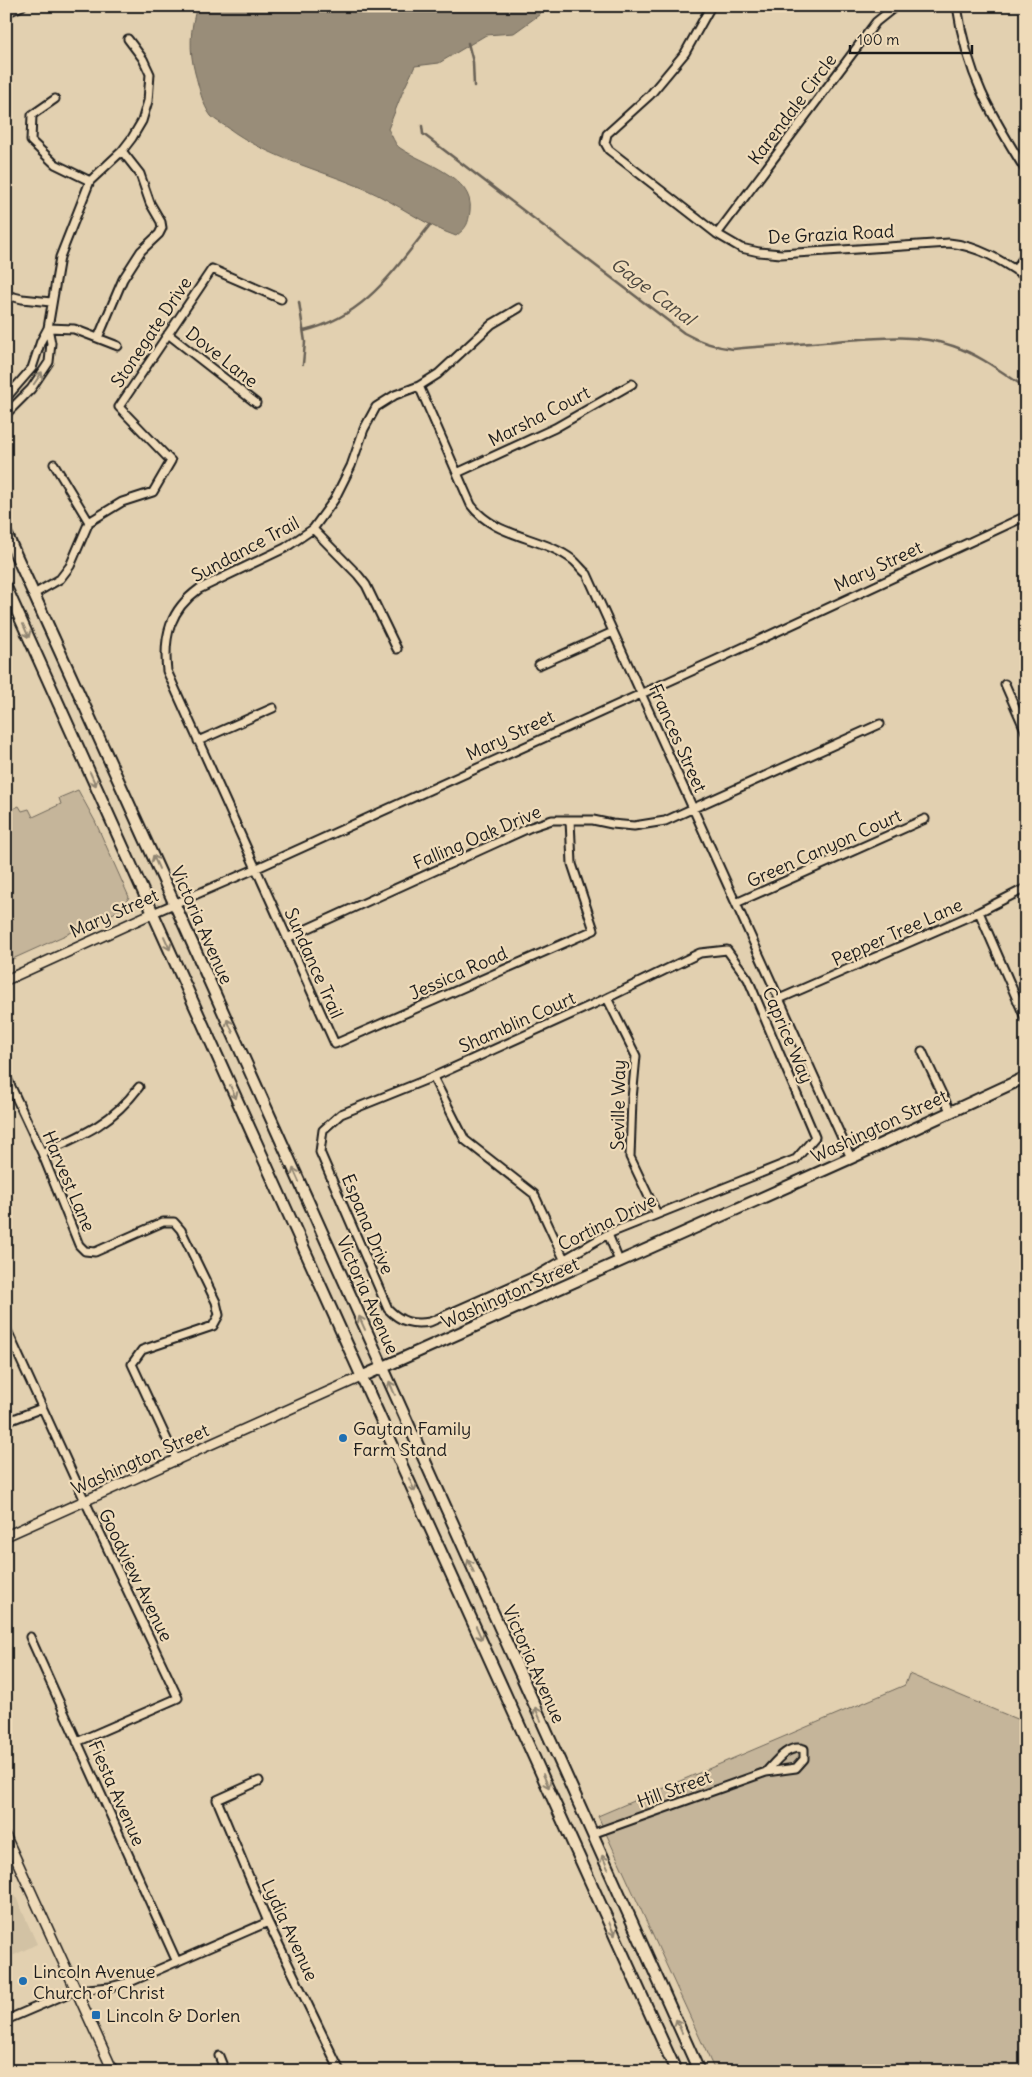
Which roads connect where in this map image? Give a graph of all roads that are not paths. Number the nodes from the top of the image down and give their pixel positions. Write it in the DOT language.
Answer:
graph roads {
  1 [pos="22,6"];
  2 [pos="711,6"];
  3 [pos="896,6"];
  4 [pos="957,6"];
  5 [pos="6,13"];
  6 [pos="128,39"];
  7 [pos="55,99"];
  8 [pos="122,151"];
  9 [pos="1026,171"];
  10 [pos="90,181"];
  11 [pos="717,234"];
  12 [pos="1026,254"];
  13 [pos="1015,270"];
  14 [pos="1026,277"];
  15 [pos="6,296"];
  16 [pos="281,300"];
  17 [pos="52,302"];
  18 [pos="519,308"];
  19 [pos="48,328"];
  20 [pos="168,334"];
  21 [pos="98,338"];
  22 [pos="118,346"];
  23 [pos="632,384"];
  24 [pos="418,386"];
  25 [pos="6,398"];
  26 [pos="256,403"];
  27 [pos="6,414"];
  28 [pos="54,464"];
  29 [pos="457,473"];
  30 [pos="1026,516"];
  31 [pos="89,522"];
  32 [pos="313,529"];
  33 [pos="6,533"];
  34 [pos="6,587"];
  35 [pos="34,594"];
  36 [pos="613,632"];
  37 [pos="397,649"];
  38 [pos="539,664"];
  39 [pos="1005,684"];
  40 [pos="641,693"];
  41 [pos="273,708"];
  42 [pos="880,724"];
  43 [pos="1026,732"];
  44 [pos="198,741"];
  45 [pos="693,809"];
  46 [pos="925,819"];
  47 [pos="570,820"];
  48 [pos="255,869"];
  49 [pos="1026,888"];
  50 [pos="736,903"];
  51 [pos="175,904"];
  52 [pos="979,912"];
  53 [pos="153,913"];
  54 [pos="287,938"];
  55 [pos="727,950"];
  56 [pos="6,980"];
  57 [pos="607,998"];
  58 [pos="779,1000"];
  59 [pos="1026,1020"];
  60 [pos="335,1044"];
  61 [pos="922,1051"];
  62 [pos="6,1076"];
  63 [pos="433,1077"];
  64 [pos="1026,1077"];
  65 [pos="139,1087"];
  66 [pos="950,1111"];
  67 [pos="323,1130"];
  68 [pos="815,1137"];
  69 [pos="42,1153"];
  70 [pos="851,1158"];
  71 [pos="657,1214"];
  72 [pos="608,1234"];
  73 [pos="564,1259"];
  74 [pos="619,1261"];
  75 [pos="406,1322"];
  76 [pos="6,1328"];
  77 [pos="382,1367"];
  78 [pos="361,1378"];
  79 [pos="42,1408"];
  80 [pos="6,1422"];
  81 [pos="177,1461"];
  82 [pos="84,1501"];
  83 [pos="6,1536"];
  84 [pos="30,1637"];
  85 [pos="77,1742"];
  86 [pos="766,1772"];
  87 [pos="259,1781"];
  88 [pos="592,1834"];
  89 [pos="6,1837"];
  90 [pos="268,1922"];
  91 [pos="176,1962"];
  92 [pos="76,1990"];
  93 [pos="6,2020"];
  94 [pos="219,2056"];
  95 [pos="113,2071"];
  96 [pos="225,2071"];
  97 [pos="340,2071"];
  98 [pos="676,2071"];
  99 [pos="698,2071"];
  1 -- 5 [label="street"];
  2 -- 11 [label="street, De Grazia Road"];
  3 -- 11 [label="street, Karendale Circle"];
  4 -- 9 [label="street"];
  6 -- 8 [label="street"];
  7 -- 10 [label="street"];
  8 -- 10 [label="street"];
  8 -- 21 [label="street"];
  10 -- 17 [label="street"];
  11 -- 13 [label="street, De Grazia Road"];
  12 -- 13 [label="street"];
  13 -- 14 [label="street, De Grazia Road"];
  15 -- 17 [label="street"];
  16 -- 20 [label="street, Stonegate Drive"];
  17 -- 19 [label="street"];
  18 -- 24 [label="street, Sundance Trail"];
  19 -- 21 [label="street"];
  19 -- 25 [label="street"];
  27 -- 19 [label="street, one-way"];
  20 -- 26 [label="street, Dove Lane"];
  20 -- 31 [label="street, Stonegate Drive"];
  21 -- 22 [label="street"];
  23 -- 29 [label="street, Marsha Court"];
  24 -- 29 [label="street, Frances Street"];
  24 -- 32 [label="street, Sundance Trail"];
  28 -- 31 [label="street"];
  29 -- 36 [label="street, Frances Street"];
  30 -- 40 [label="street, Mary Street"];
  31 -- 35 [label="street"];
  32 -- 37 [label="street"];
  32 -- 44 [label="street, Sundance Trail"];
  33 -- 35 [label="main road, Victoria Avenue"];
  34 -- 53 [label="main road, one-way"];
  51 -- 35 [label="main road, Victoria Avenue, one-way"];
  36 -- 38 [label="street"];
  36 -- 40 [label="street, Frances Street"];
  39 -- 43 [label="street"];
  40 -- 45 [label="street, Frances Street"];
  40 -- 48 [label="street, Mary Street"];
  41 -- 44 [label="street"];
  42 -- 45 [label="street, Falling Oak Drive"];
  44 -- 48 [label="street, Sundance Trail"];
  45 -- 47 [label="street, Falling Oak Drive"];
  45 -- 50 [label="street, Frances Street"];
  46 -- 50 [label="street, Green Canyon Court"];
  47 -- 54 [label="street, Falling Oak Drive"];
  47 -- 60 [label="street, Jessica Road"];
  48 -- 51 [label="street, Mary Street"];
  48 -- 54 [label="street, Sundance Trail"];
  49 -- 52 [label="street, Pepper Tree Lane"];
  50 -- 58 [label="street, Frances Street"];
  51 -- 53 [label="street, Mary Street"];
  77 -- 51 [label="main road, Victoria Avenue, one-way"];
  52 -- 58 [label="street, Pepper Tree Lane"];
  52 -- 59 [label="street"];
  53 -- 56 [label="street, Mary Street"];
  53 -- 78 [label="main road, one-way"];
  54 -- 60 [label="street, Sundance Trail"];
  55 -- 57 [label="street, Shamblin Court"];
  55 -- 68 [label="street, Caprice Way"];
  57 -- 63 [label="street, Shamblin Court"];
  57 -- 71 [label="street, Seville Way"];
  58 -- 70 [label="street, Frances Street"];
  61 -- 66 [label="street"];
  62 -- 69 [label="street, Harvest Lane"];
  63 -- 67 [label="street, Shamblin Court"];
  63 -- 73 [label="street"];
  64 -- 66 [label="main road, Washington Street"];
  65 -- 69 [label="street"];
  66 -- 70 [label="main road, Washington Street"];
  67 -- 75 [label="street, Espana Drive"];
  68 -- 71 [label="street, Cortina Drive"];
  69 -- 81 [label="street, Harvest Lane"];
  70 -- 74 [label="main road, Washington Street"];
  71 -- 72 [label="street, Cortina Drive"];
  72 -- 73 [label="street, Cortina Drive"];
  72 -- 74 [label="street"];
  73 -- 75 [label="street, Cortina Drive"];
  74 -- 77 [label="main road, Washington Street"];
  76 -- 79 [label="street, Goodview Avenue"];
  77 -- 78 [label="main road, Washington Street"];
  88 -- 77 [label="main road, Victoria Avenue, one-way"];
  78 -- 81 [label="street, Washington Street"];
  78 -- 98 [label="main road, one-way"];
  79 -- 80 [label="street"];
  79 -- 82 [label="street, Goodview Avenue"];
  81 -- 82 [label="street, Washington Street"];
  82 -- 83 [label="street, Washington Street"];
  82 -- 85 [label="street, Goodview Avenue"];
  84 -- 85 [label="street, Fiesta Avenue"];
  85 -- 91 [label="street, Fiesta Avenue"];
  86 -- 86 [label="street, Hill Street"];
  86 -- 88 [label="street, Hill Street"];
  87 -- 90 [label="street, Lydia Avenue"];
  99 -- 88 [label="main road, Victoria Avenue, one-way"];
  89 -- 92 [label="street"];
  90 -- 91 [label="street"];
  90 -- 97 [label="street, Lydia Avenue"];
  91 -- 92 [label="street"];
  92 -- 93 [label="street"];
  92 -- 95 [label="street"];
  94 -- 96 [label="street"];
}
